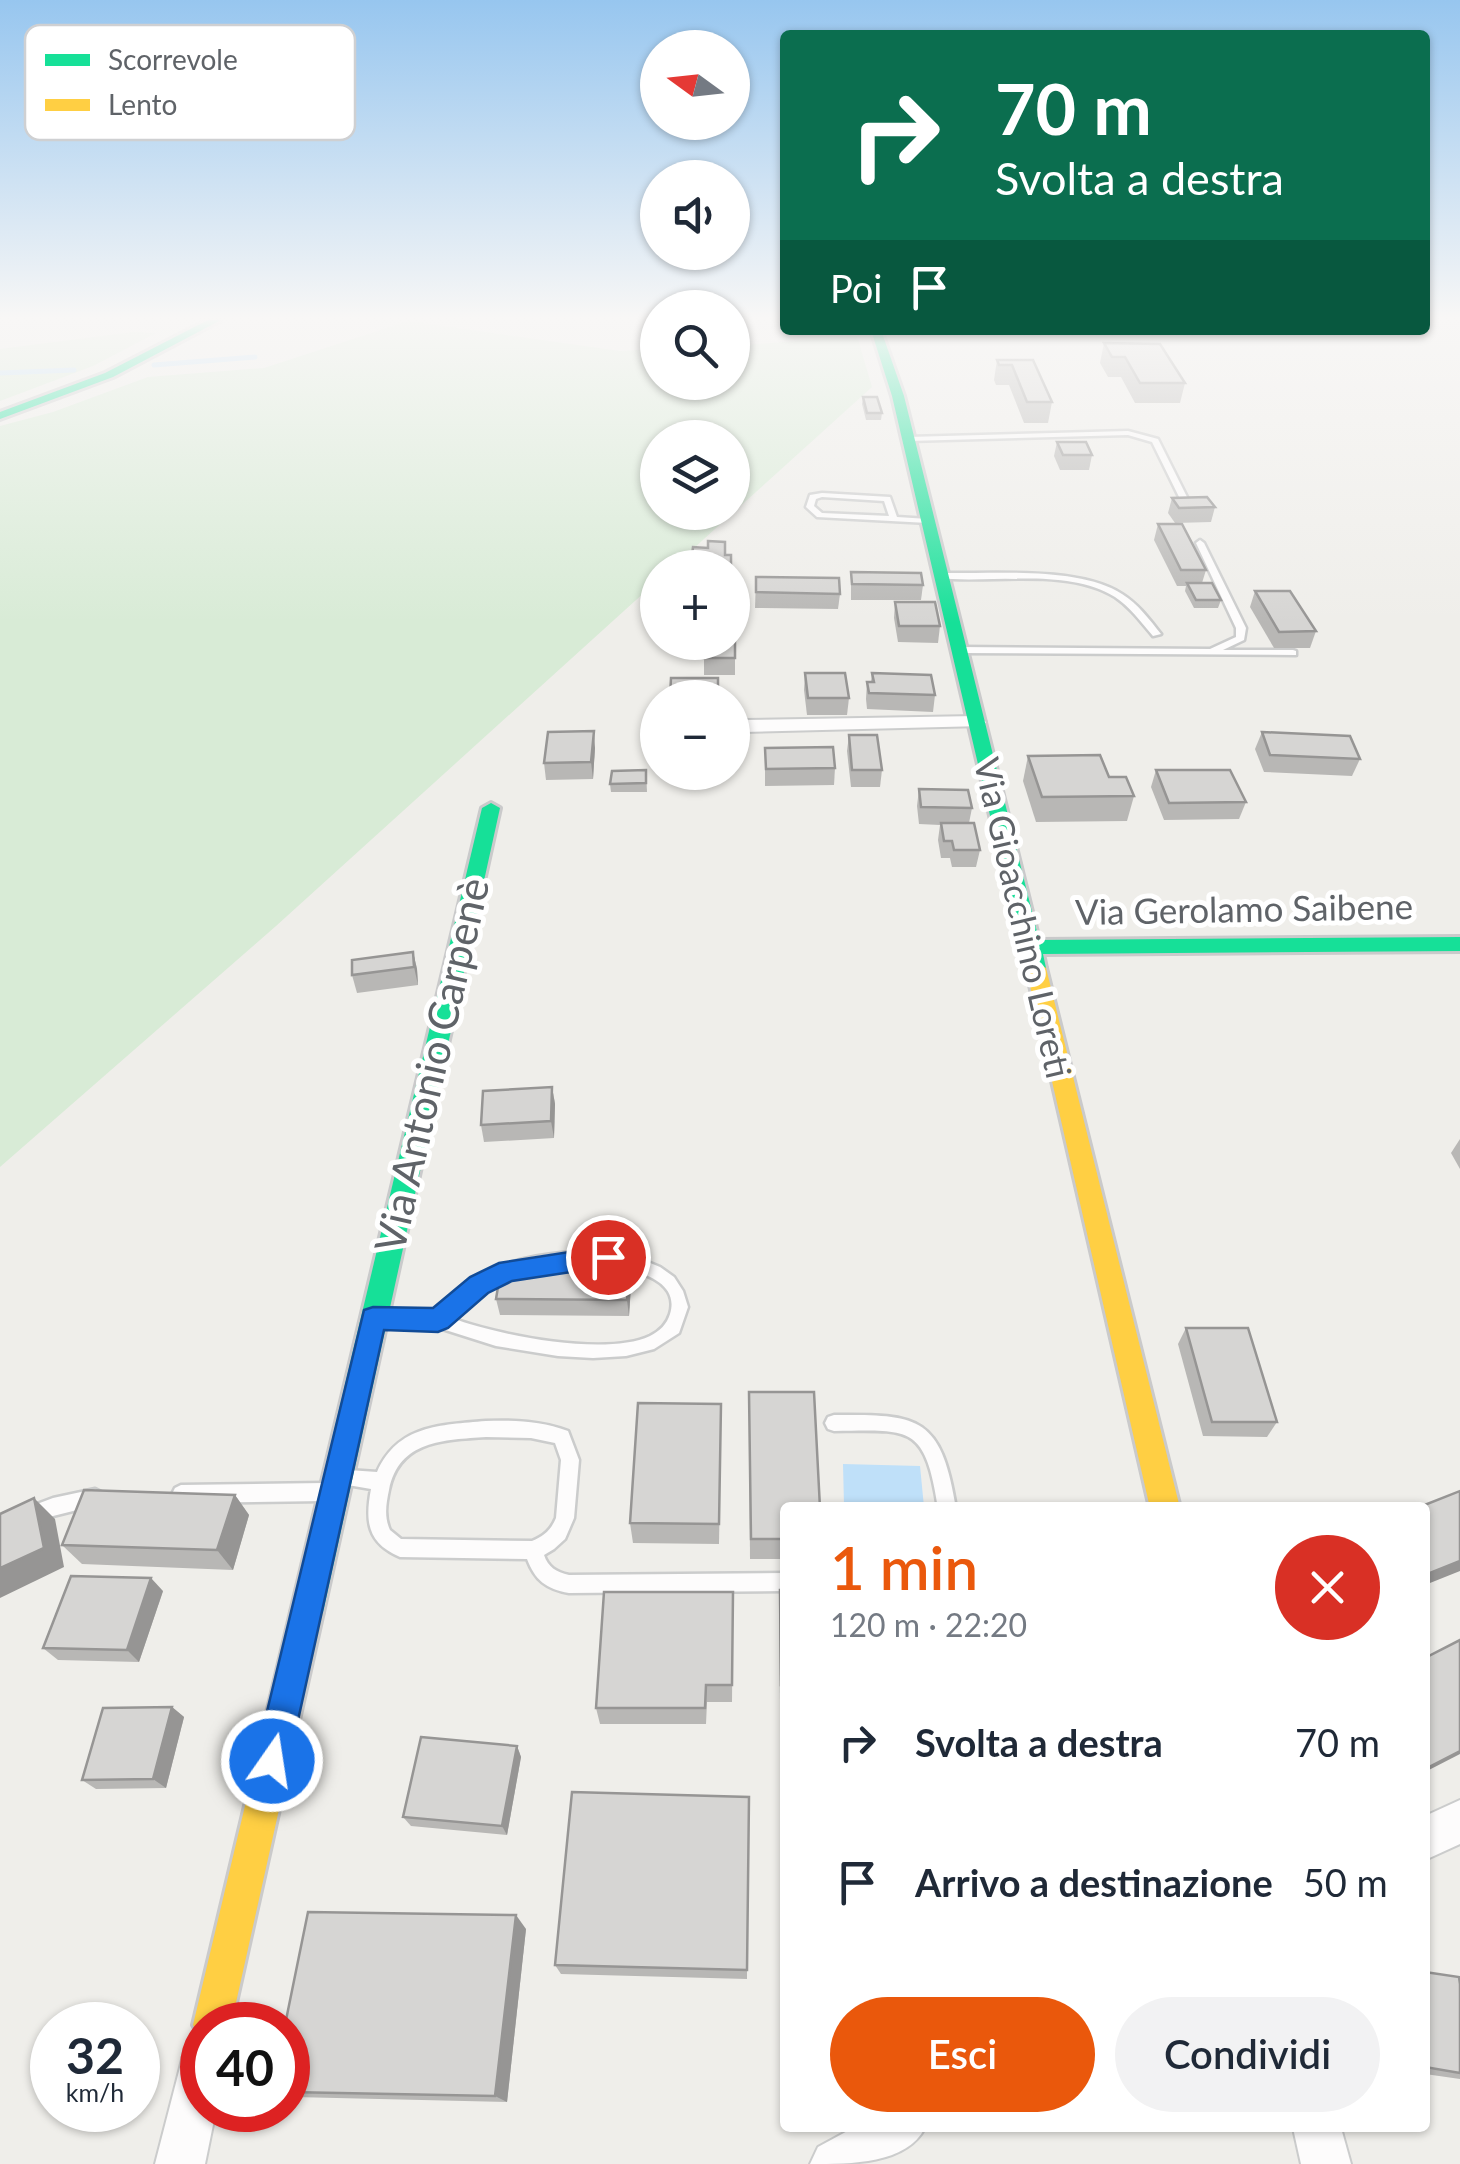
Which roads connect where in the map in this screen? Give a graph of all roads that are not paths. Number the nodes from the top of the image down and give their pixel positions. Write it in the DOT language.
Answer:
graph roads {
  1 [pos="903,421"];
  2 [pos="908,439"];
  3 [pos="1188,507"];
  4 [pos="894,519"];
  5 [pos="928,521"];
  6 [pos="1200,543"];
  7 [pos="942,576"];
  8 [pos="1156,634"];
  9 [pos="959,650"];
  10 [pos="1208,652"];
  11 [pos="1293,653"];
  12 [pos="976,722"];
  13 [pos="750,726"];
  14 [pos="491,808"];
  15 [pos="1460,944"];
  16 [pos="1028,947"];
  17 [pos="373,1318"];
  18 [pos="438,1320"];
  19 [pos="834,1422"];
  20 [pos="382,1481"];
  21 [pos="335,1485"];
  22 [pos="168,1494"];
  23 [pos="117,1495"];
  24 [pos="946,1502"];
  25 [pos="1164,1502"];
  26 [pos="0,1527"];
  27 [pos="533,1550"];
  28 [pos="780,1582"];
  29 [pos="1460,1821"];
  30 [pos="1430,1837"];
  31 [pos="217,2002"];
  32 [pos="187,2132"];
  33 [pos="894,2132"];
  34 [pos="1319,2132"];
  35 [pos="180,2164"];
  36 [pos="836,2164"];
  37 [pos="1326,2164"];
  1 -- 2 [label="street, Via Gioacchino Loreti"];
  2 -- 3 [label="lane"];
  2 -- 5 [label="street, Via Gioacchino Loreti"];
  4 -- 4 [label="lane"];
  4 -- 5 [label="lane"];
  5 -- 7 [label="street, Via Gioacchino Loreti"];
  6 -- 10 [label="lane"];
  7 -- 8 [label="lane"];
  7 -- 9 [label="street, Via Gioacchino Loreti"];
  9 -- 10 [label="lane"];
  9 -- 12 [label="street, Via Gioacchino Loreti"];
  10 -- 11 [label="lane"];
  12 -- 13 [label="street"];
  12 -- 16 [label="street, Via Gioacchino Loreti"];
  14 -- 17 [label="street, Via Antonio Carpenè"];
  15 -- 16 [label="street, Via Gerolamo Saibene"];
  16 -- 25 [label="street, Via Gioacchino Loreti"];
  17 -- 18 [label="lane"];
  17 -- 21 [label="street, Via Antonio Carpenè"];
  18 -- 18 [label="lane"];
  19 -- 24 [label="lane"];
  20 -- 21 [label="lane"];
  20 -- 27 [label="lane"];
  20 -- 27 [label="lane"];
  21 -- 22 [label="lane"];
  21 -- 31 [label="street, Via Antonio Carpenè"];
  23 -- 26 [label="lane"];
  27 -- 28 [label="lane"];
  29 -- 30 [label="street"];
  32 -- 35 [label="street"];
  33 -- 36 [label="street"];
  34 -- 37 [label="street"];
}
